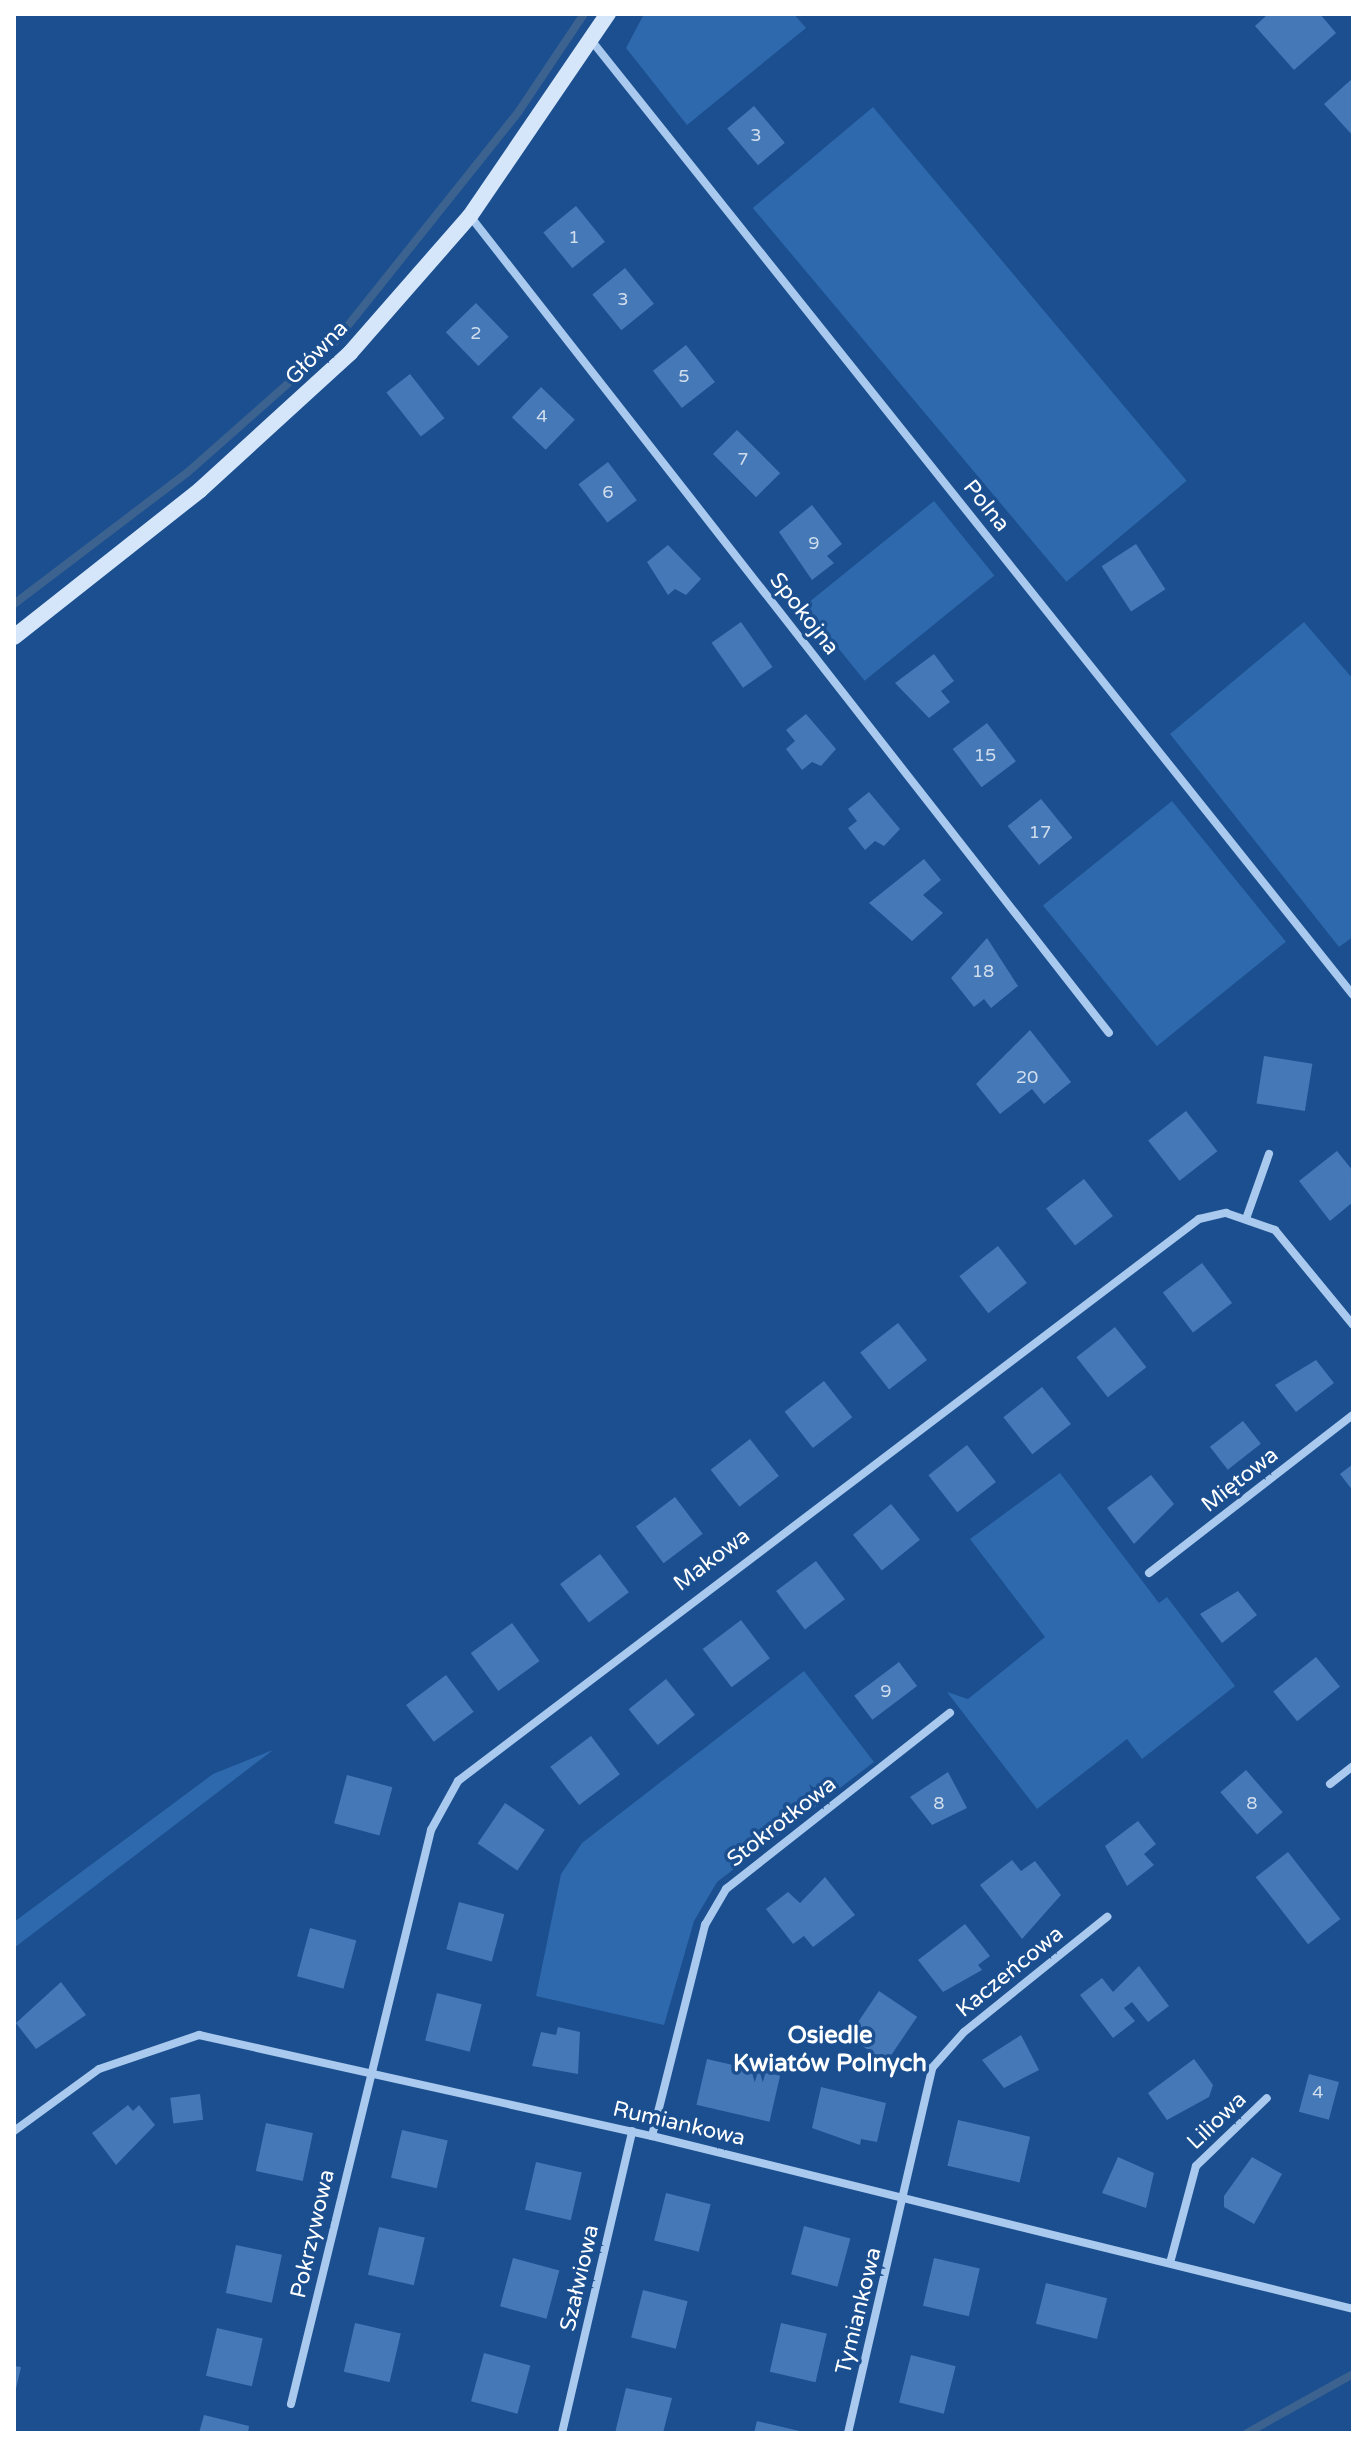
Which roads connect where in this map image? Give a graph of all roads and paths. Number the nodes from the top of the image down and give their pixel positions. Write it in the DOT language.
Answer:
graph roads {
  1 [pos="608,14"];
  2 [pos="590,39"];
  3 [pos="470,216"];
  4 [pos="14,637"];
  5 [pos="1353,995"];
  6 [pos="1109,1033"];
  7 [pos="1269,1154"];
  8 [pos="1247,1216"];
  9 [pos="1353,1325"];
  10 [pos="1353,1415"];
  11 [pos="1149,1573"];
  12 [pos="950,1713"];
  13 [pos="1353,1766"];
  14 [pos="1330,1784"];
  15 [pos="1107,1917"];
  16 [pos="369,2073"];
  17 [pos="1267,2098"];
  18 [pos="14,2131"];
  19 [pos="632,2131"];
  20 [pos="652,2136"];
  21 [pos="905,2198"];
  22 [pos="1170,2263"];
  23 [pos="1353,2309"];
  24 [pos="291,2404"];
  25 [pos="562,2433"];
  26 [pos="848,2433"];
  1 -- 2 [label="street, Główna"];
  2 -- 3 [label="street, Główna"];
  2 -- 5 [label="street, Polna"];
  3 -- 4 [label="street, Główna"];
  3 -- 6 [label="street, Spokojna"];
  7 -- 8 [label="street"];
  8 -- 9 [label="street"];
  8 -- 16 [label="street, Makowa"];
  10 -- 11 [label="street, Miętowa"];
  12 -- 20 [label="street, Stokrotkowa"];
  13 -- 14 [label="street"];
  15 -- 21 [label="street, Kaczeńcowa"];
  16 -- 18 [label="street, Rumiankowa"];
  16 -- 19 [label="street, Rumiankowa"];
  16 -- 24 [label="street, Pokrzywowa"];
  17 -- 22 [label="street, Liliowa"];
  19 -- 20 [label="street, Rumiankowa"];
  19 -- 25 [label="street, Szałwiowa"];
  20 -- 21 [label="street, Rumiankowa"];
  21 -- 22 [label="street, Rumiankowa"];
  21 -- 26 [label="street, Tymiankowa"];
  22 -- 23 [label="street, Rumiankowa"];
}
